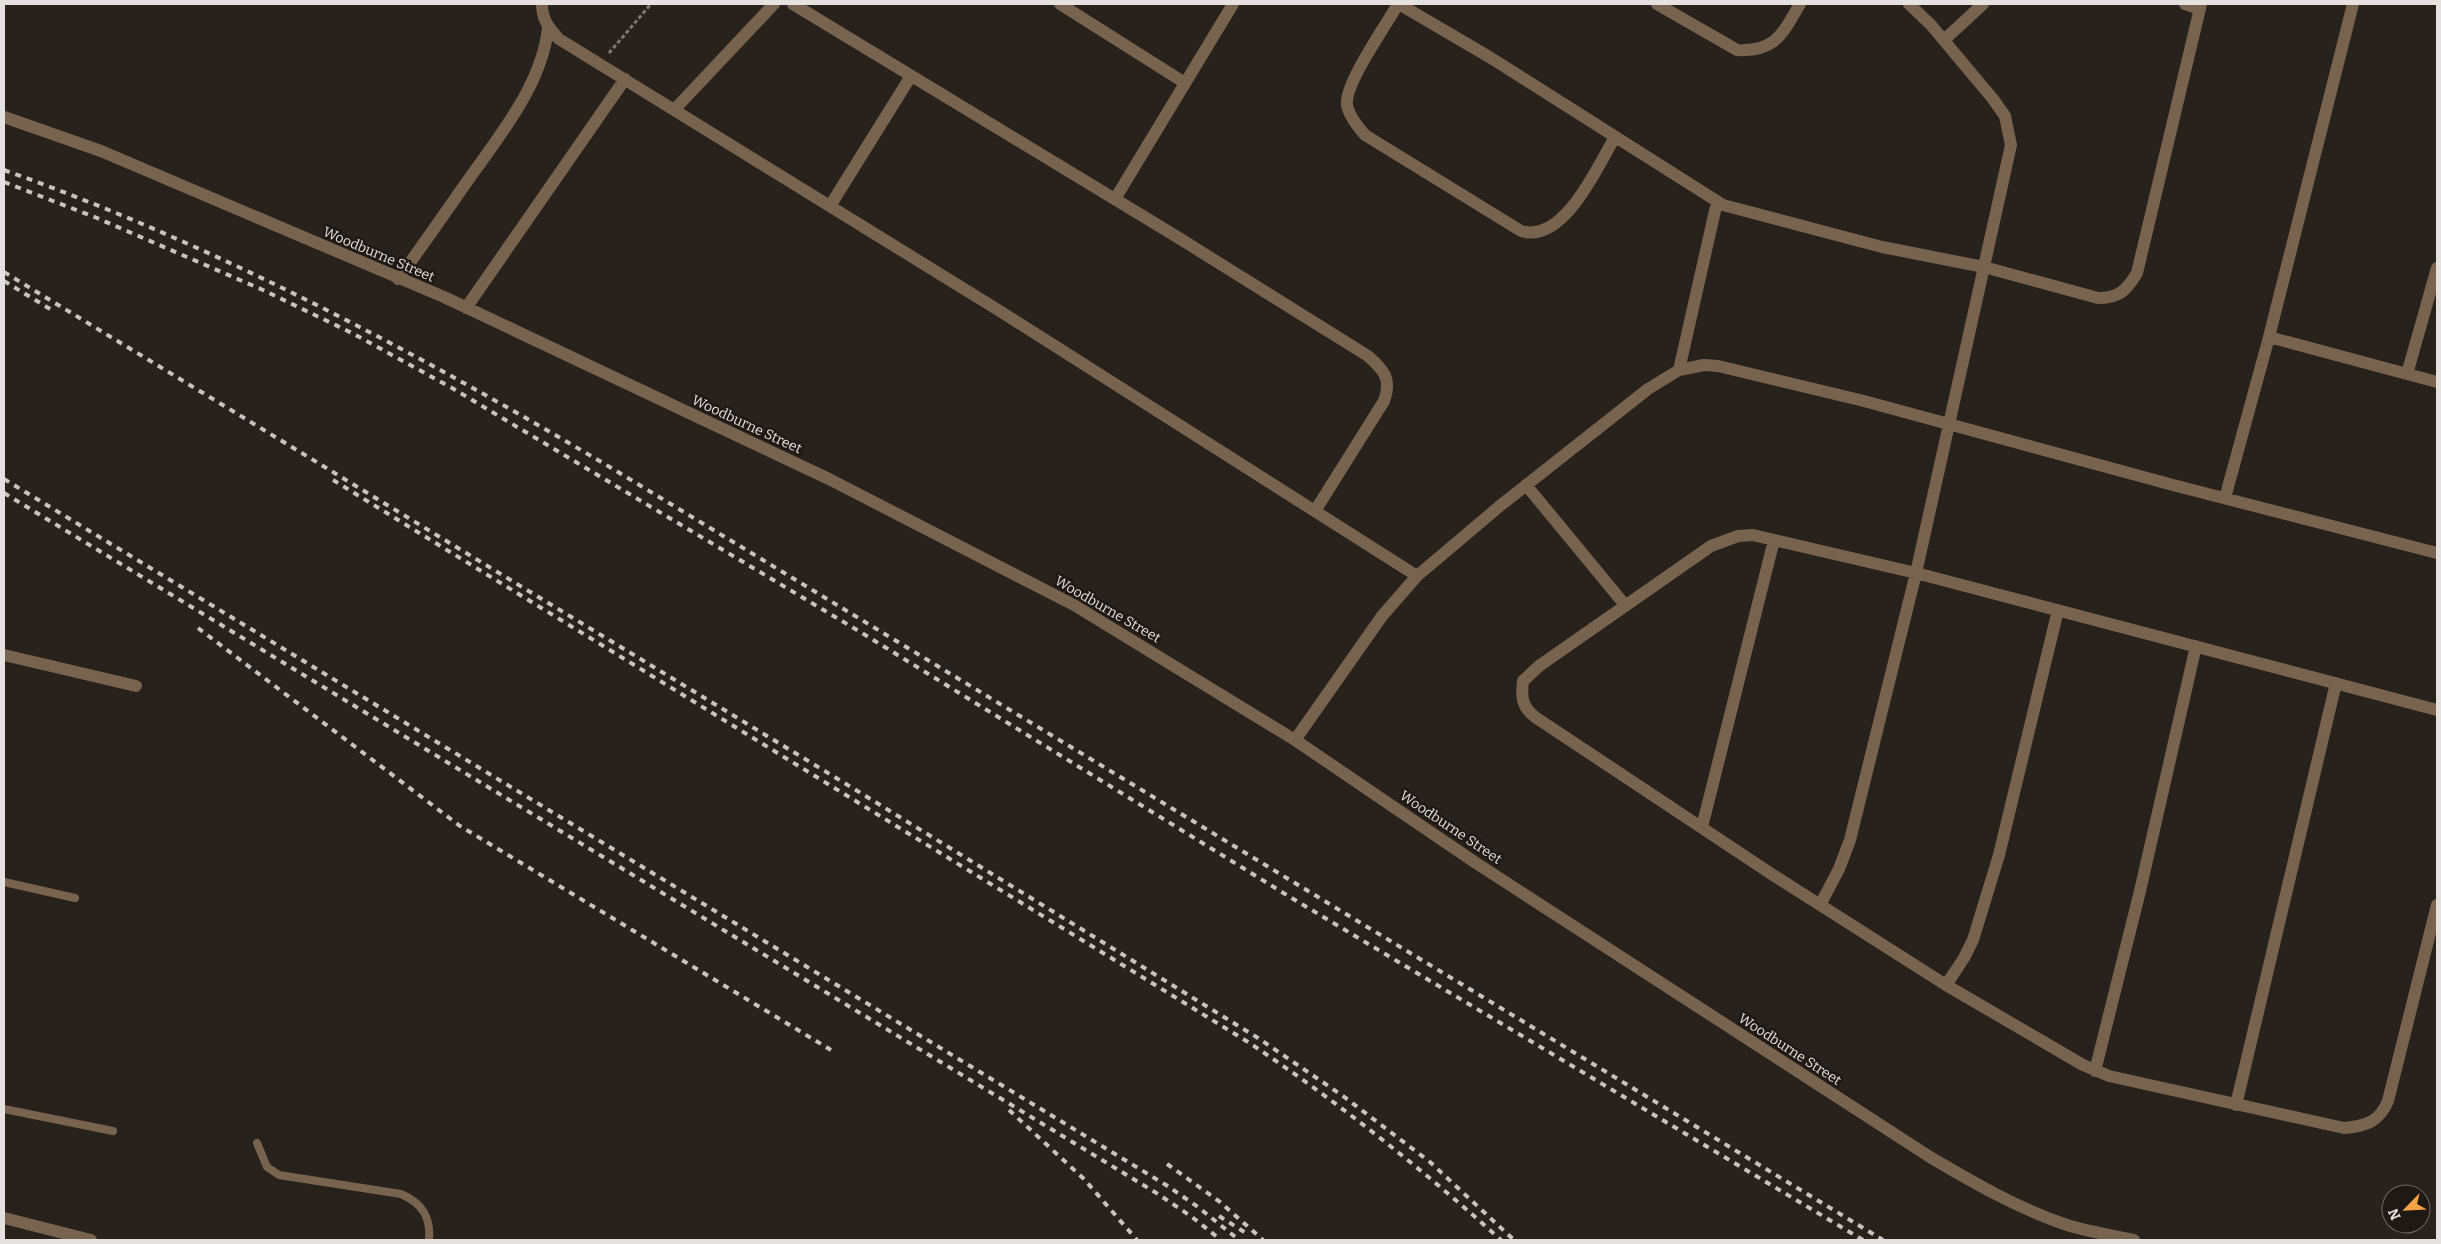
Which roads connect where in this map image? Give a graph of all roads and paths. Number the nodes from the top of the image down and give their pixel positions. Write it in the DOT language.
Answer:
graph roads {
  1 [pos="542,4"];
  2 [pos="651,4"];
  3 [pos="774,4"];
  4 [pos="793,4"];
  5 [pos="1063,4"];
  6 [pos="1233,4"];
  7 [pos="1399,4"];
  8 [pos="1657,4"];
  9 [pos="1800,4"];
  10 [pos="1908,4"];
  11 [pos="1983,4"];
  12 [pos="2185,4"];
  13 [pos="2353,4"];
  14 [pos="2200,6"];
  15 [pos="548,28"];
  16 [pos="1944,40"];
  17 [pos="599,64"];
  18 [pos="911,76"];
  19 [pos="625,79"];
  20 [pos="1185,83"];
  21 [pos="674,110"];
  22 [pos="4,117"];
  23 [pos="1615,137"];
  24 [pos="1115,199"];
  25 [pos="1717,202"];
  26 [pos="830,206"];
  27 [pos="1984,267"];
  28 [pos="2437,268"];
  29 [pos="398,279"];
  30 [pos="466,308"];
  31 [pos="2269,337"];
  32 [pos="1679,370"];
  33 [pos="2407,374"];
  34 [pos="2437,382"];
  35 [pos="1950,424"];
  36 [pos="1526,485"];
  37 [pos="2225,498"];
  38 [pos="1315,511"];
  39 [pos="1774,540"];
  40 [pos="2437,553"];
  41 [pos="1916,572"];
  42 [pos="1417,576"];
  43 [pos="1625,605"];
  44 [pos="2058,610"];
  45 [pos="2196,646"];
  46 [pos="4,655"];
  47 [pos="2336,683"];
  48 [pos="136,686"];
  49 [pos="2437,710"];
  50 [pos="1294,740"];
  51 [pos="1702,827"];
  52 [pos="4,882"];
  53 [pos="75,898"];
  54 [pos="1820,904"];
  55 [pos="2437,911"];
  56 [pos="1946,985"];
  57 [pos="2095,1071"];
  58 [pos="2236,1105"];
  59 [pos="4,1109"];
  60 [pos="112,1131"];
  61 [pos="257,1143"];
  62 [pos="4,1218"];
  63 [pos="91,1240"];
  64 [pos="429,1240"];
  65 [pos="2134,1240"];
  1 -- 15 [label="street"];
  2 -- 17 [label="path"];
  3 -- 21 [label="street"];
  4 -- 18 [label="street"];
  5 -- 20 [label="street"];
  6 -- 20 [label="street"];
  7 -- 23 [label="street"];
  7 -- 23 [label="street"];
  8 -- 9 [label="street"];
  10 -- 16 [label="street"];
  11 -- 16 [label="street"];
  12 -- 14 [label="street"];
  13 -- 31 [label="street"];
  14 -- 27 [label="street"];
  15 -- 17 [label="street"];
  15 -- 29 [label="street"];
  16 -- 27 [label="street"];
  17 -- 19 [label="street"];
  18 -- 24 [label="street"];
  18 -- 26 [label="street"];
  19 -- 21 [label="street"];
  19 -- 30 [label="street"];
  20 -- 24 [label="street"];
  21 -- 26 [label="street"];
  22 -- 29 [label="street, Woodburne Street"];
  23 -- 25 [label="street"];
  24 -- 38 [label="street"];
  25 -- 27 [label="street"];
  25 -- 32 [label="street"];
  26 -- 38 [label="street"];
  27 -- 35 [label="street"];
  28 -- 33 [label="street"];
  29 -- 30 [label="street, Woodburne Street"];
  30 -- 50 [label="street, Woodburne Street"];
  31 -- 33 [label="street"];
  31 -- 37 [label="street"];
  32 -- 35 [label="street"];
  32 -- 36 [label="street"];
  33 -- 34 [label="street"];
  35 -- 37 [label="street"];
  35 -- 41 [label="street"];
  36 -- 42 [label="street"];
  36 -- 43 [label="street"];
  37 -- 40 [label="street"];
  38 -- 42 [label="street"];
  39 -- 41 [label="street"];
  39 -- 43 [label="street"];
  39 -- 51 [label="street"];
  41 -- 44 [label="street"];
  41 -- 54 [label="street"];
  42 -- 50 [label="street"];
  43 -- 51 [label="street"];
  44 -- 45 [label="street"];
  44 -- 56 [label="street"];
  45 -- 47 [label="street"];
  45 -- 57 [label="street"];
  46 -- 48 [label="street"];
  47 -- 49 [label="street"];
  47 -- 58 [label="street"];
  50 -- 65 [label="street, Woodburne Street"];
  51 -- 54 [label="street"];
  52 -- 53 [label="lane"];
  54 -- 56 [label="street"];
  55 -- 58 [label="street"];
  56 -- 57 [label="street"];
  57 -- 58 [label="street"];
  59 -- 60 [label="lane"];
  61 -- 64 [label="lane"];
  62 -- 63 [label="street"];
}
